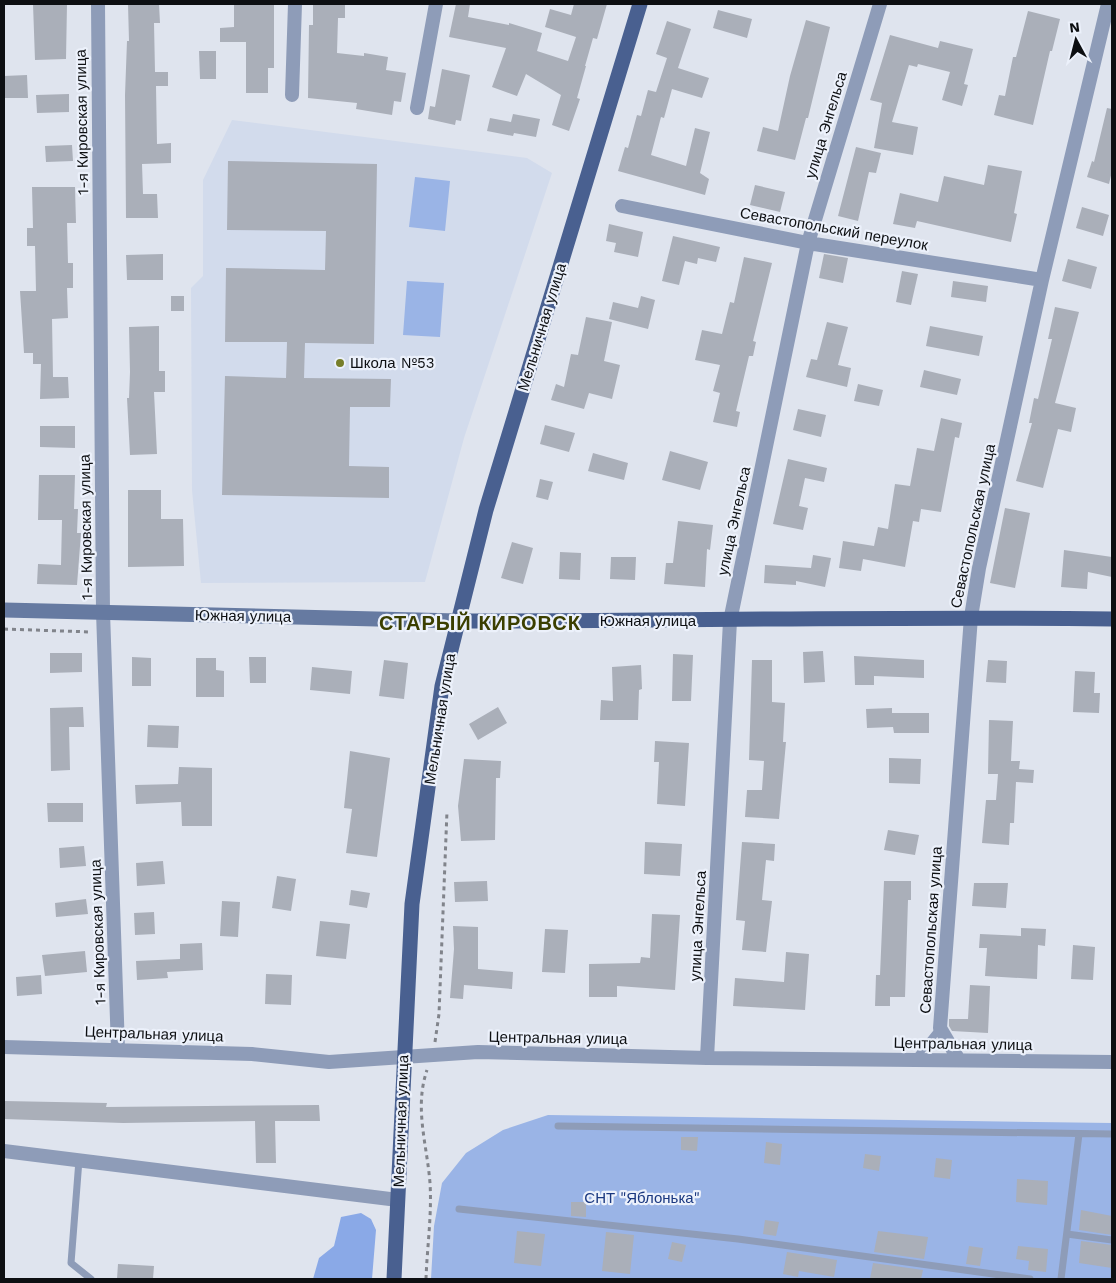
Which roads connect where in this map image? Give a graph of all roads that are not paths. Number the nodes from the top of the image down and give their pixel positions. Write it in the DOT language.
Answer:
graph roads {
  1 [pos="98,4"];
  2 [pos="294,4"];
  3 [pos="436,4"];
  4 [pos="640,4"];
  5 [pos="880,4"];
  6 [pos="1108,4"];
  7 [pos="292,95"];
  8 [pos="417,108"];
  9 [pos="622,206"];
  10 [pos="808,243"];
  11 [pos="1042,280"];
  12 [pos="4,610"];
  13 [pos="103,612"];
  14 [pos="971,617"];
  15 [pos="1112,619"];
  16 [pos="458,621"];
  17 [pos="730,621"];
  18 [pos="940,1028"];
  19 [pos="4,1047"];
  20 [pos="118,1049"];
  21 [pos="404,1058"];
  22 [pos="707,1058"];
  23 [pos="915,1060"];
  24 [pos="959,1060"];
  25 [pos="1112,1062"];
  26 [pos="558,1126"];
  27 [pos="1079,1134"];
  28 [pos="1112,1134"];
  29 [pos="4,1151"];
  30 [pos="79,1160"];
  31 [pos="398,1200"];
  32 [pos="460,1209"];
  33 [pos="1067,1234"];
  34 [pos="1112,1240"];
  35 [pos="91,1279"];
  36 [pos="394,1279"];
  37 [pos="1030,1279"];
  38 [pos="1061,1279"];
  1 -- 13 [label="street, 1-я Кировская улица"];
  2 -- 7 [label="street"];
  3 -- 8 [label="street"];
  4 -- 16 [label="main road, Мельничная улица"];
  5 -- 10 [label="street, улица Энгельса"];
  6 -- 11 [label="street, Севастопольская улица"];
  9 -- 10 [label="street, Севастопольский переулок"];
  10 -- 11 [label="street, Севастопольский переулок"];
  10 -- 17 [label="street, улица Энгельса"];
  11 -- 14 [label="street, Севастопольская улица"];
  12 -- 13 [label="street, Южная улица"];
  13 -- 16 [label="street, Южная улица"];
  13 -- 20 [label="street, 1-я Кировская улица"];
  14 -- 15 [label="main road, Южная улица"];
  14 -- 17 [label="main road, Южная улица"];
  14 -- 18 [label="street, Севастопольская улица"];
  16 -- 17 [label="main road, Южная улица"];
  16 -- 21 [label="main road, Мельничная улица"];
  17 -- 22 [label="street, улица Энгельса"];
  18 -- 23 [label="lane"];
  18 -- 24 [label="street, Севастопольская улица"];
  19 -- 20 [label="street, Центральная улица"];
  20 -- 21 [label="street, Центральная улица"];
  21 -- 22 [label="street, Центральная улица"];
  21 -- 31 [label="main road, Мельничная улица"];
  22 -- 23 [label="street, Центральная улица"];
  23 -- 24 [label="street, Центральная улица"];
  24 -- 25 [label="street, Центральная улица"];
  26 -- 27 [label="lane"];
  27 -- 28 [label="lane"];
  27 -- 33 [label="lane"];
  29 -- 30 [label="street"];
  30 -- 31 [label="street"];
  30 -- 35 [label="lane"];
  31 -- 36 [label="main road, Мельничная улица"];
  32 -- 37 [label="lane"];
  33 -- 34 [label="lane"];
  33 -- 38 [label="lane"];
}
